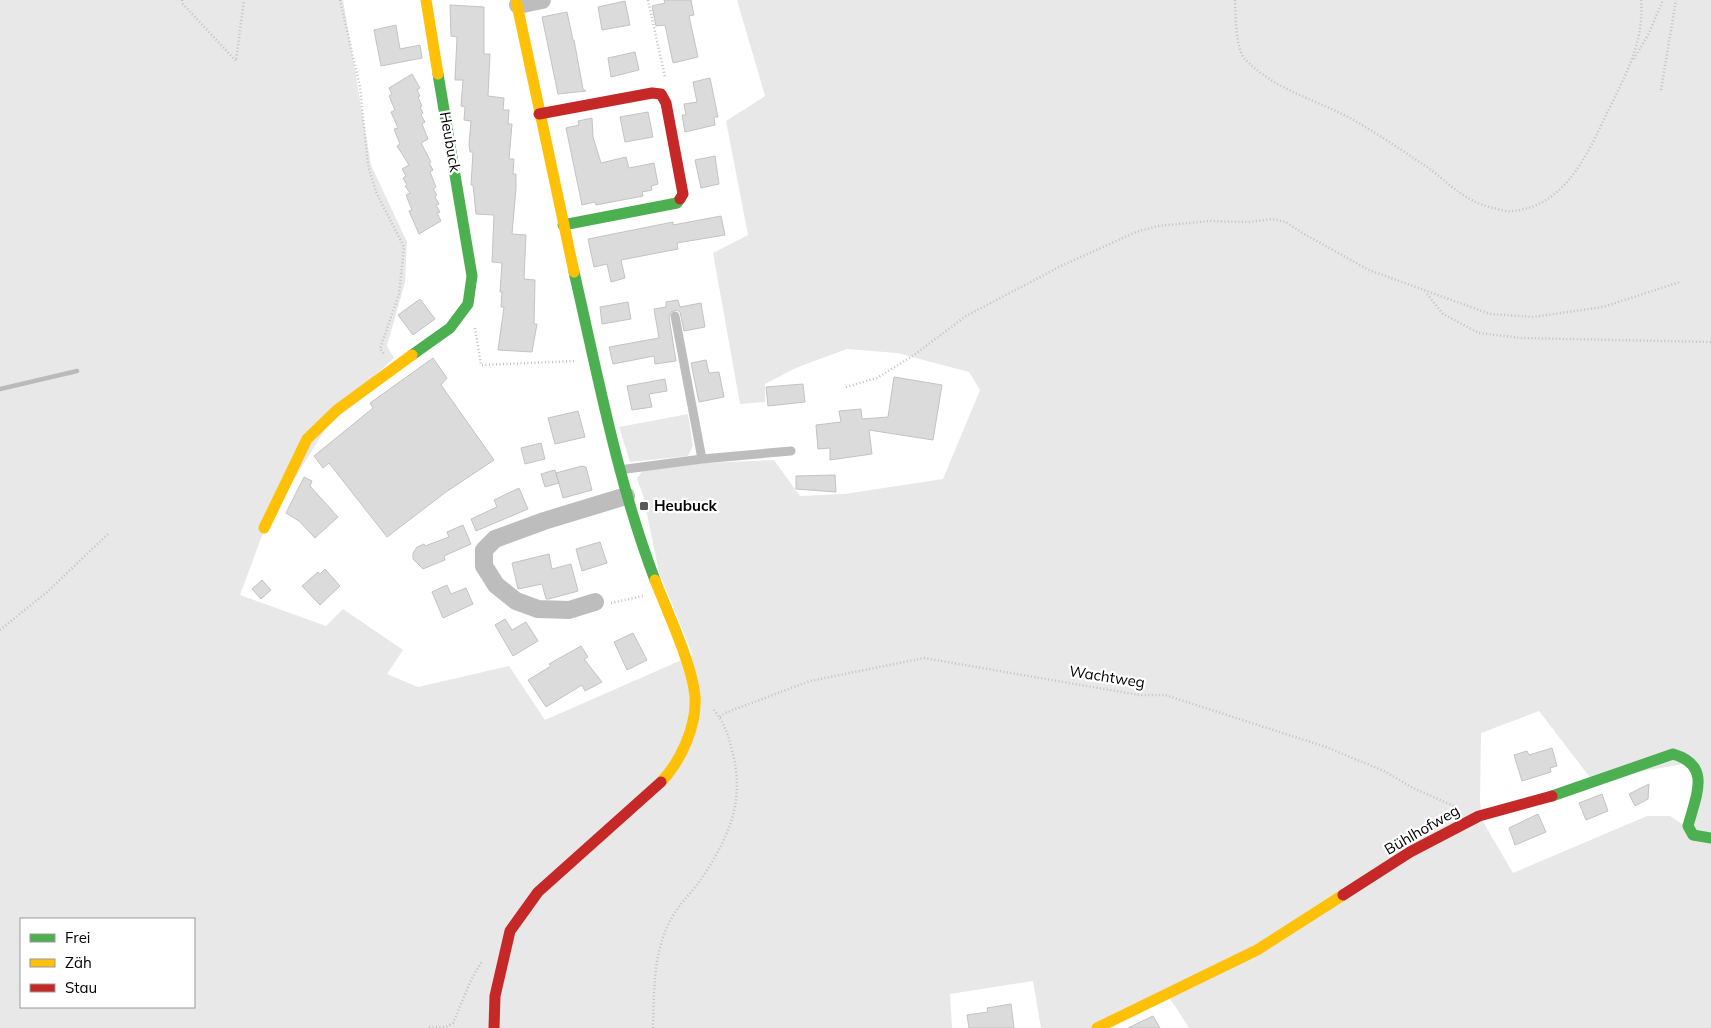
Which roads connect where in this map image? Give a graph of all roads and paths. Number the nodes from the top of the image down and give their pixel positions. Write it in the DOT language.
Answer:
graph roads {
  1 [pos="182,0"];
  2 [pos="244,0"];
  3 [pos="340,0"];
  4 [pos="426,0"];
  5 [pos="542,0"];
  6 [pos="648,0"];
  7 [pos="1235,0"];
  8 [pos="1641,0"];
  9 [pos="1663,0"];
  10 [pos="1676,0"];
  11 [pos="517,2"];
  12 [pos="1632,61"];
  13 [pos="1661,90"];
  14 [pos="661,94"];
  15 [pos="539,114"];
  16 [pos="563,225"];
  17 [pos="1680,282"];
  18 [pos="1426,292"];
  19 [pos="462,314"];
  20 [pos="675,316"];
  21 [pos="1711,342"];
  22 [pos="593,360"];
  23 [pos="393,367"];
  24 [pos="846,387"];
  25 [pos="791,451"];
  26 [pos="702,458"];
  27 [pos="619,470"];
  28 [pos="626,496"];
  29 [pos="264,528"];
  30 [pos="109,533"];
  31 [pos="659,592"];
  32 [pos="595,602"];
  33 [pos="0,630"];
  34 [pos="695,696"];
  35 [pos="720,717"];
  36 [pos="1479,816"];
  37 [pos="1711,838"];
  38 [pos="483,958"];
  39 [pos="429,1026"];
  40 [pos="494,1028"];
  41 [pos="653,1028"];
  42 [pos="1097,1028"];
  1 -- 2 [label="path"];
  3 -- 23 [label="path"];
  4 -- 19 [label="street, Heubuck"];
  5 -- 11 [label="street"];
  6 -- 14 [label="path"];
  7 -- 12 [label="path"];
  8 -- 12 [label="path"];
  9 -- 12 [label="path"];
  10 -- 13 [label="path"];
  11 -- 15 [label="street"];
  14 -- 15 [label="street"];
  14 -- 16 [label="street"];
  15 -- 16 [label="street"];
  16 -- 22 [label="street"];
  17 -- 18 [label="path"];
  18 -- 21 [label="path"];
  18 -- 24 [label="path"];
  19 -- 22 [label="path"];
  19 -- 23 [label="street, Heubuck"];
  20 -- 26 [label="lane"];
  22 -- 27 [label="street"];
  23 -- 29 [label="street, Heubuck"];
  25 -- 26 [label="lane"];
  26 -- 27 [label="lane"];
  27 -- 28 [label="street"];
  28 -- 31 [label="street"];
  28 -- 32 [label="street"];
  30 -- 33 [label="path"];
  31 -- 32 [label="path"];
  31 -- 34 [label="street"];
  34 -- 35 [label="path"];
  34 -- 40 [label="street"];
  35 -- 36 [label="path, Wachtweg"];
  35 -- 41 [label="path"];
  36 -- 37 [label="street, Bühlhofweg"];
  36 -- 42 [label="street, Bühlhofweg"];
  38 -- 39 [label="path"];
}
